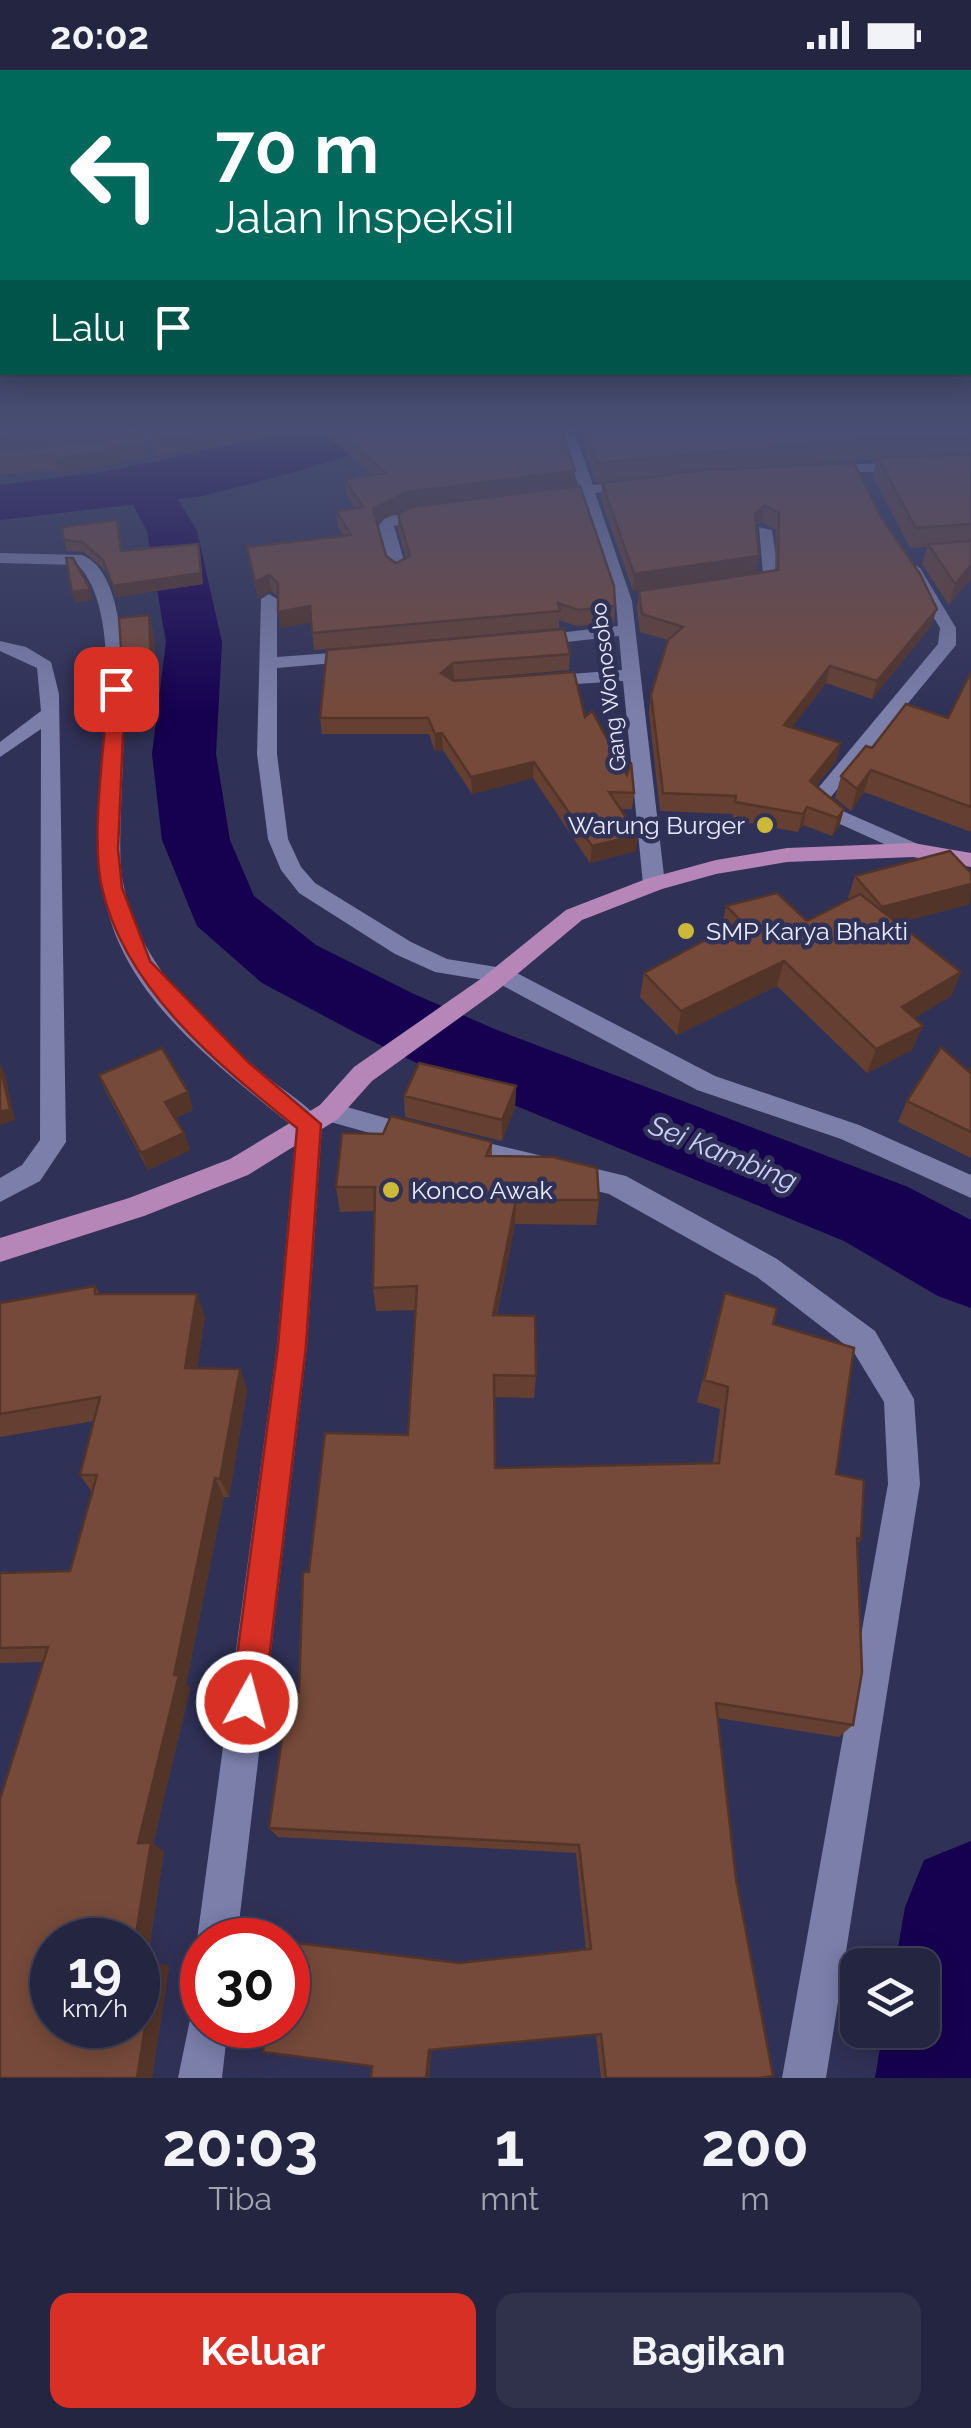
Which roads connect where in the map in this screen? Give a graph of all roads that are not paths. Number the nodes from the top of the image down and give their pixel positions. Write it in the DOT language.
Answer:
graph roads {
  1 [pos="393,523"];
  2 [pos="601,523"];
  3 [pos="764,530"];
  4 [pos="921,556"];
  5 [pos="0,558"];
  6 [pos="399,571"];
  7 [pos="722,588"];
  8 [pos="269,600"];
  9 [pos="948,628"];
  10 [pos="625,630"];
  11 [pos="971,632"];
  12 [pos="514,642"];
  13 [pos="0,646"];
  14 [pos="382,654"];
  15 [pos="268,663"];
  16 [pos="630,675"];
  17 [pos="532,682"];
  18 [pos="50,712"];
  19 [pos="0,751"];
  20 [pos="914,850"];
  21 [pos="971,860"];
  22 [pos="654,884"];
  23 [pos="495,979"];
  24 [pos="319,1118"];
  25 [pos="971,1186"];
  26 [pos="0,1190"];
  27 [pos="0,1250"];
  28 [pos="220,1918"];
  29 [pos="203,2048"];
  30 [pos="200,2078"];
  31 [pos="804,2078"];
  1 -- 6 [label="street"];
  2 -- 10 [label="street, Gang Wonosobo"];
  3 -- 7 [label="street"];
  4 -- 9 [label="street"];
  5 -- 24 [label="street"];
  8 -- 15 [label="street"];
  9 -- 11 [label="street"];
  9 -- 20 [label="street"];
  10 -- 12 [label="street"];
  10 -- 16 [label="street, Gang Wonosobo"];
  13 -- 18 [label="street"];
  14 -- 15 [label="street"];
  15 -- 23 [label="street"];
  16 -- 17 [label="street"];
  16 -- 22 [label="street, Gang Wonosobo"];
  18 -- 19 [label="street"];
  18 -- 26 [label="street"];
  20 -- 21 [label="main road"];
  20 -- 22 [label="main road"];
  22 -- 23 [label="main road"];
  23 -- 24 [label="main road"];
  23 -- 25 [label="street"];
  24 -- 27 [label="main road"];
  24 -- 28 [label="street"];
  24 -- 31 [label="street"];
  29 -- 30 [label="street"];
}
